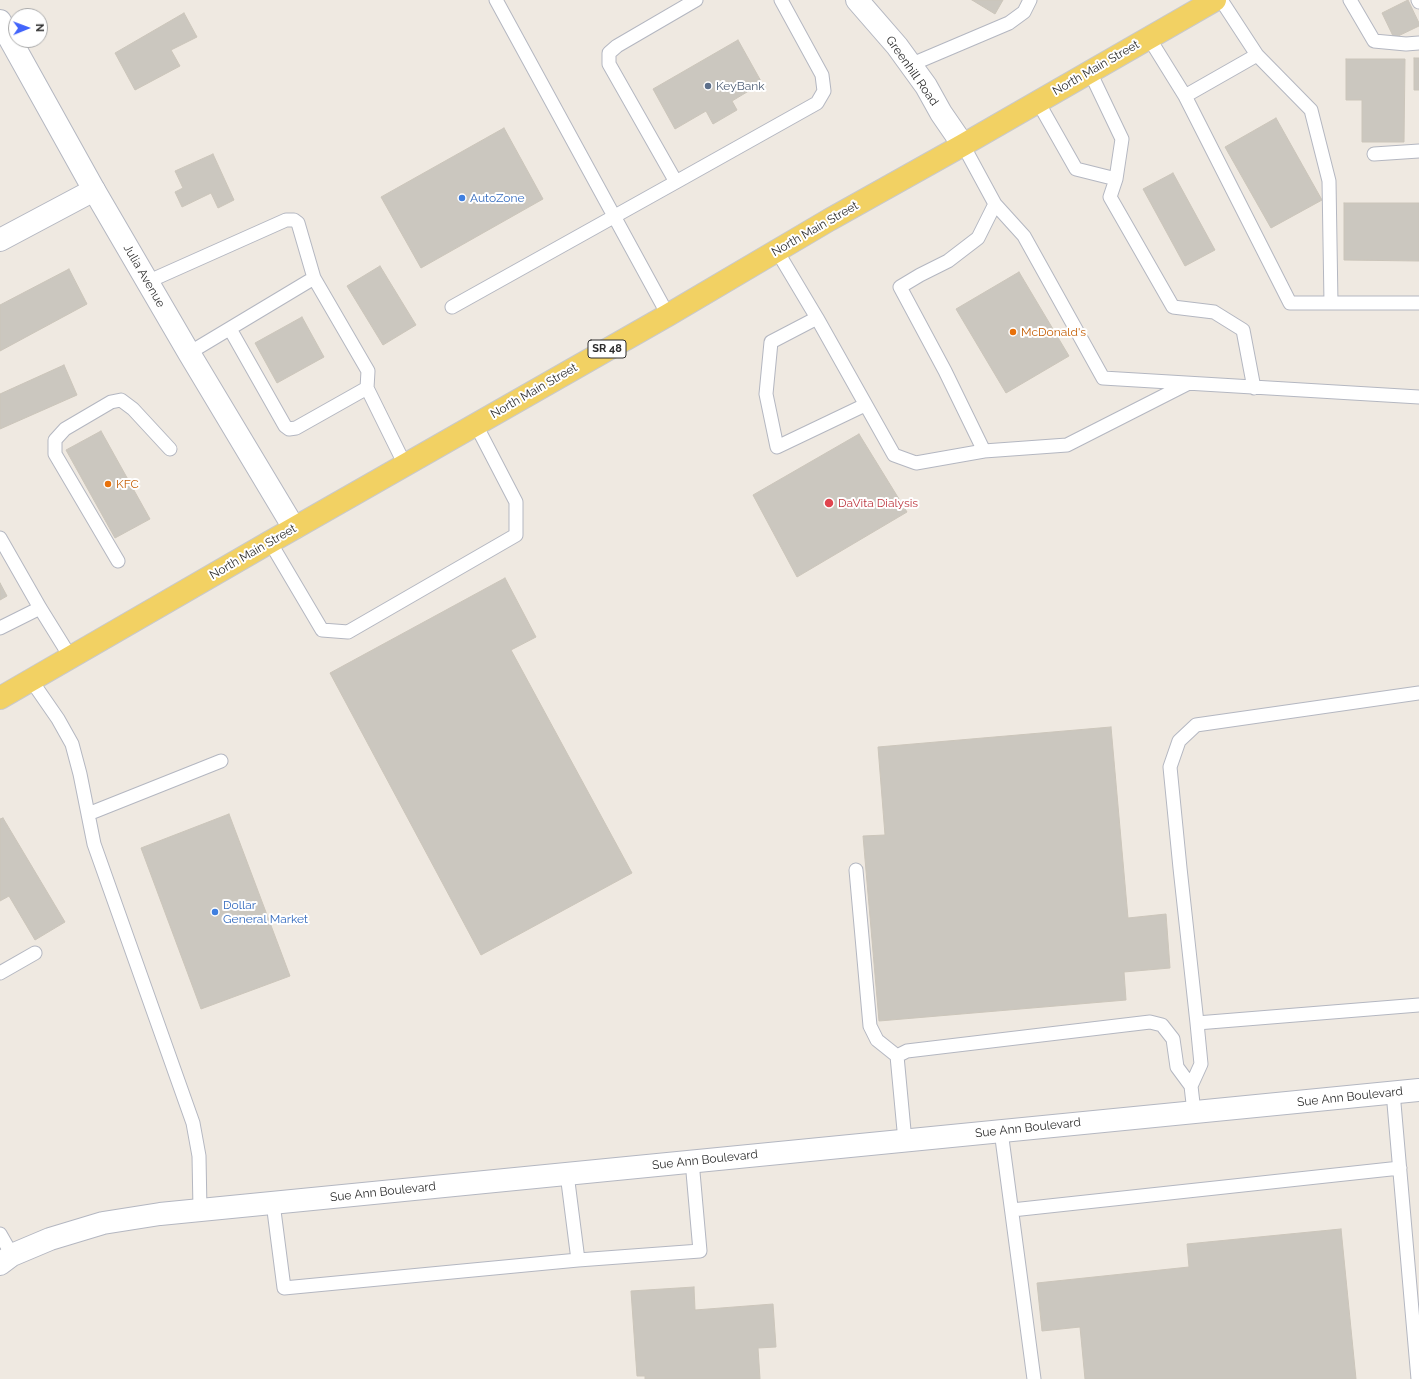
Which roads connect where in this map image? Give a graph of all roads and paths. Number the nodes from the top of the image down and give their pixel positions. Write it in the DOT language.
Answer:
graph roads {
  1 [pos="496,0"];
  2 [pos="696,0"];
  3 [pos="780,0"];
  4 [pos="1030,0"];
  5 [pos="1215,0"];
  6 [pos="1221,0"];
  7 [pos="1350,0"];
  8 [pos="860,1"];
  9 [pos="0,21"];
  10 [pos="1149,38"];
  11 [pos="1419,43"];
  12 [pos="1257,54"];
  13 [pos="910,65"];
  14 [pos="1090,72"];
  15 [pos="1185,96"];
  16 [pos="1038,102"];
  17 [pos="963,145"];
  18 [pos="1419,151"];
  19 [pos="1374,154"];
  20 [pos="1116,179"];
  21 [pos="676,182"];
  22 [pos="94,190"];
  23 [pos="994,204"];
  24 [pos="614,216"];
  25 [pos="0,240"];
  26 [pos="777,251"];
  27 [pos="314,278"];
  28 [pos="148,282"];
  29 [pos="1331,303"];
  30 [pos="1419,303"];
  31 [pos="452,307"];
  32 [pos="668,315"];
  33 [pos="817,318"];
  34 [pos="230,329"];
  35 [pos="189,353"];
  36 [pos="1187,384"];
  37 [pos="367,388"];
  38 [pos="1254,388"];
  39 [pos="1419,397"];
  40 [pos="865,405"];
  41 [pos="476,425"];
  42 [pos="170,449"];
  43 [pos="984,451"];
  44 [pos="405,465"];
  45 [pos="294,528"];
  46 [pos="0,538"];
  47 [pos="270,542"];
  48 [pos="118,561"];
  49 [pos="40,608"];
  50 [pos="0,628"];
  51 [pos="71,658"];
  52 [pos="31,680"];
  53 [pos="1419,693"];
  54 [pos="0,698"];
  55 [pos="221,762"];
  56 [pos="88,814"];
  57 [pos="856,870"];
  58 [pos="35,953"];
  59 [pos="0,973"];
  60 [pos="1419,1006"];
  61 [pos="1197,1023"];
  62 [pos="897,1056"];
  63 [pos="1191,1086"];
  64 [pos="1419,1090"];
  65 [pos="1393,1092"];
  66 [pos="1194,1112"];
  67 [pos="1001,1131"];
  68 [pos="905,1141"];
  69 [pos="692,1161"];
  70 [pos="1400,1168"];
  71 [pos="567,1174"];
  72 [pos="273,1202"];
  73 [pos="200,1210"];
  74 [pos="1012,1210"];
  75 [pos="0,1234"];
  76 [pos="6,1259"];
  77 [pos="578,1260"];
  78 [pos="1034,1379"];
  79 [pos="1418,1379"];
  1 -- 24 [label="lane"];
  2 -- 21 [label="lane"];
  3 -- 21 [label="lane"];
  4 -- 13 [label="lane"];
  5 -- 10 [label="main road, North Main Street / SR 48"];
  6 -- 12 [label="lane"];
  7 -- 11 [label="lane"];
  8 -- 13 [label="street, Greenhill Road"];
  9 -- 22 [label="street, Julia Avenue"];
  10 -- 14 [label="main road, North Main Street / SR 48"];
  10 -- 15 [label="lane"];
  12 -- 15 [label="lane"];
  12 -- 29 [label="lane"];
  13 -- 17 [label="street, Greenhill Road"];
  14 -- 16 [label="main road, North Main Street / SR 48"];
  14 -- 20 [label="lane"];
  15 -- 29 [label="lane"];
  16 -- 17 [label="main road, North Main Street / SR 48"];
  16 -- 20 [label="lane"];
  17 -- 23 [label="lane"];
  17 -- 26 [label="main road, North Main Street / SR 48"];
  18 -- 19 [label="lane"];
  20 -- 38 [label="lane"];
  21 -- 24 [label="lane"];
  22 -- 25 [label="street"];
  22 -- 28 [label="street, Julia Avenue"];
  23 -- 36 [label="lane"];
  23 -- 43 [label="lane"];
  24 -- 31 [label="lane"];
  24 -- 32 [label="lane"];
  26 -- 32 [label="main road, North Main Street / SR 48"];
  26 -- 33 [label="lane"];
  27 -- 28 [label="lane"];
  27 -- 34 [label="lane"];
  27 -- 37 [label="lane"];
  28 -- 35 [label="street, Julia Avenue"];
  29 -- 30 [label="lane"];
  32 -- 41 [label="main road, North Main Street / SR 48"];
  33 -- 40 [label="lane"];
  33 -- 40 [label="lane"];
  34 -- 35 [label="lane"];
  34 -- 37 [label="lane"];
  35 -- 45 [label="street, Julia Avenue"];
  36 -- 38 [label="lane"];
  36 -- 43 [label="lane"];
  37 -- 44 [label="lane"];
  38 -- 39 [label="lane"];
  40 -- 43 [label="lane"];
  41 -- 44 [label="main road, North Main Street / SR 48"];
  41 -- 47 [label="lane"];
  42 -- 48 [label="lane"];
  44 -- 45 [label="main road, North Main Street / SR 48"];
  45 -- 47 [label="main road, North Main Street / SR 48"];
  46 -- 49 [label="lane"];
  47 -- 51 [label="main road, North Main Street / SR 48"];
  49 -- 50 [label="lane"];
  49 -- 51 [label="lane"];
  51 -- 52 [label="main road, North Main Street / SR 48"];
  52 -- 54 [label="main road, North Main Street / SR 48"];
  52 -- 56 [label="lane"];
  53 -- 61 [label="lane"];
  55 -- 56 [label="lane"];
  56 -- 73 [label="lane"];
  57 -- 62 [label="lane"];
  58 -- 59 [label="lane"];
  60 -- 61 [label="lane"];
  61 -- 63 [label="lane"];
  62 -- 63 [label="lane"];
  62 -- 68 [label="lane"];
  63 -- 66 [label="lane"];
  64 -- 65 [label="street, Sue Ann Boulevard"];
  65 -- 66 [label="street, Sue Ann Boulevard"];
  65 -- 70 [label="lane"];
  66 -- 67 [label="street, Sue Ann Boulevard"];
  67 -- 68 [label="street, Sue Ann Boulevard"];
  67 -- 74 [label="lane"];
  68 -- 69 [label="street, Sue Ann Boulevard"];
  69 -- 71 [label="street, Sue Ann Boulevard"];
  69 -- 77 [label="lane"];
  70 -- 74 [label="lane"];
  70 -- 79 [label="lane"];
  71 -- 72 [label="street, Sue Ann Boulevard"];
  71 -- 77 [label="lane"];
  72 -- 73 [label="street, Sue Ann Boulevard"];
  72 -- 77 [label="lane"];
  73 -- 76 [label="street, Sue Ann Boulevard"];
  74 -- 78 [label="lane"];
  75 -- 76 [label="lane"];
}
